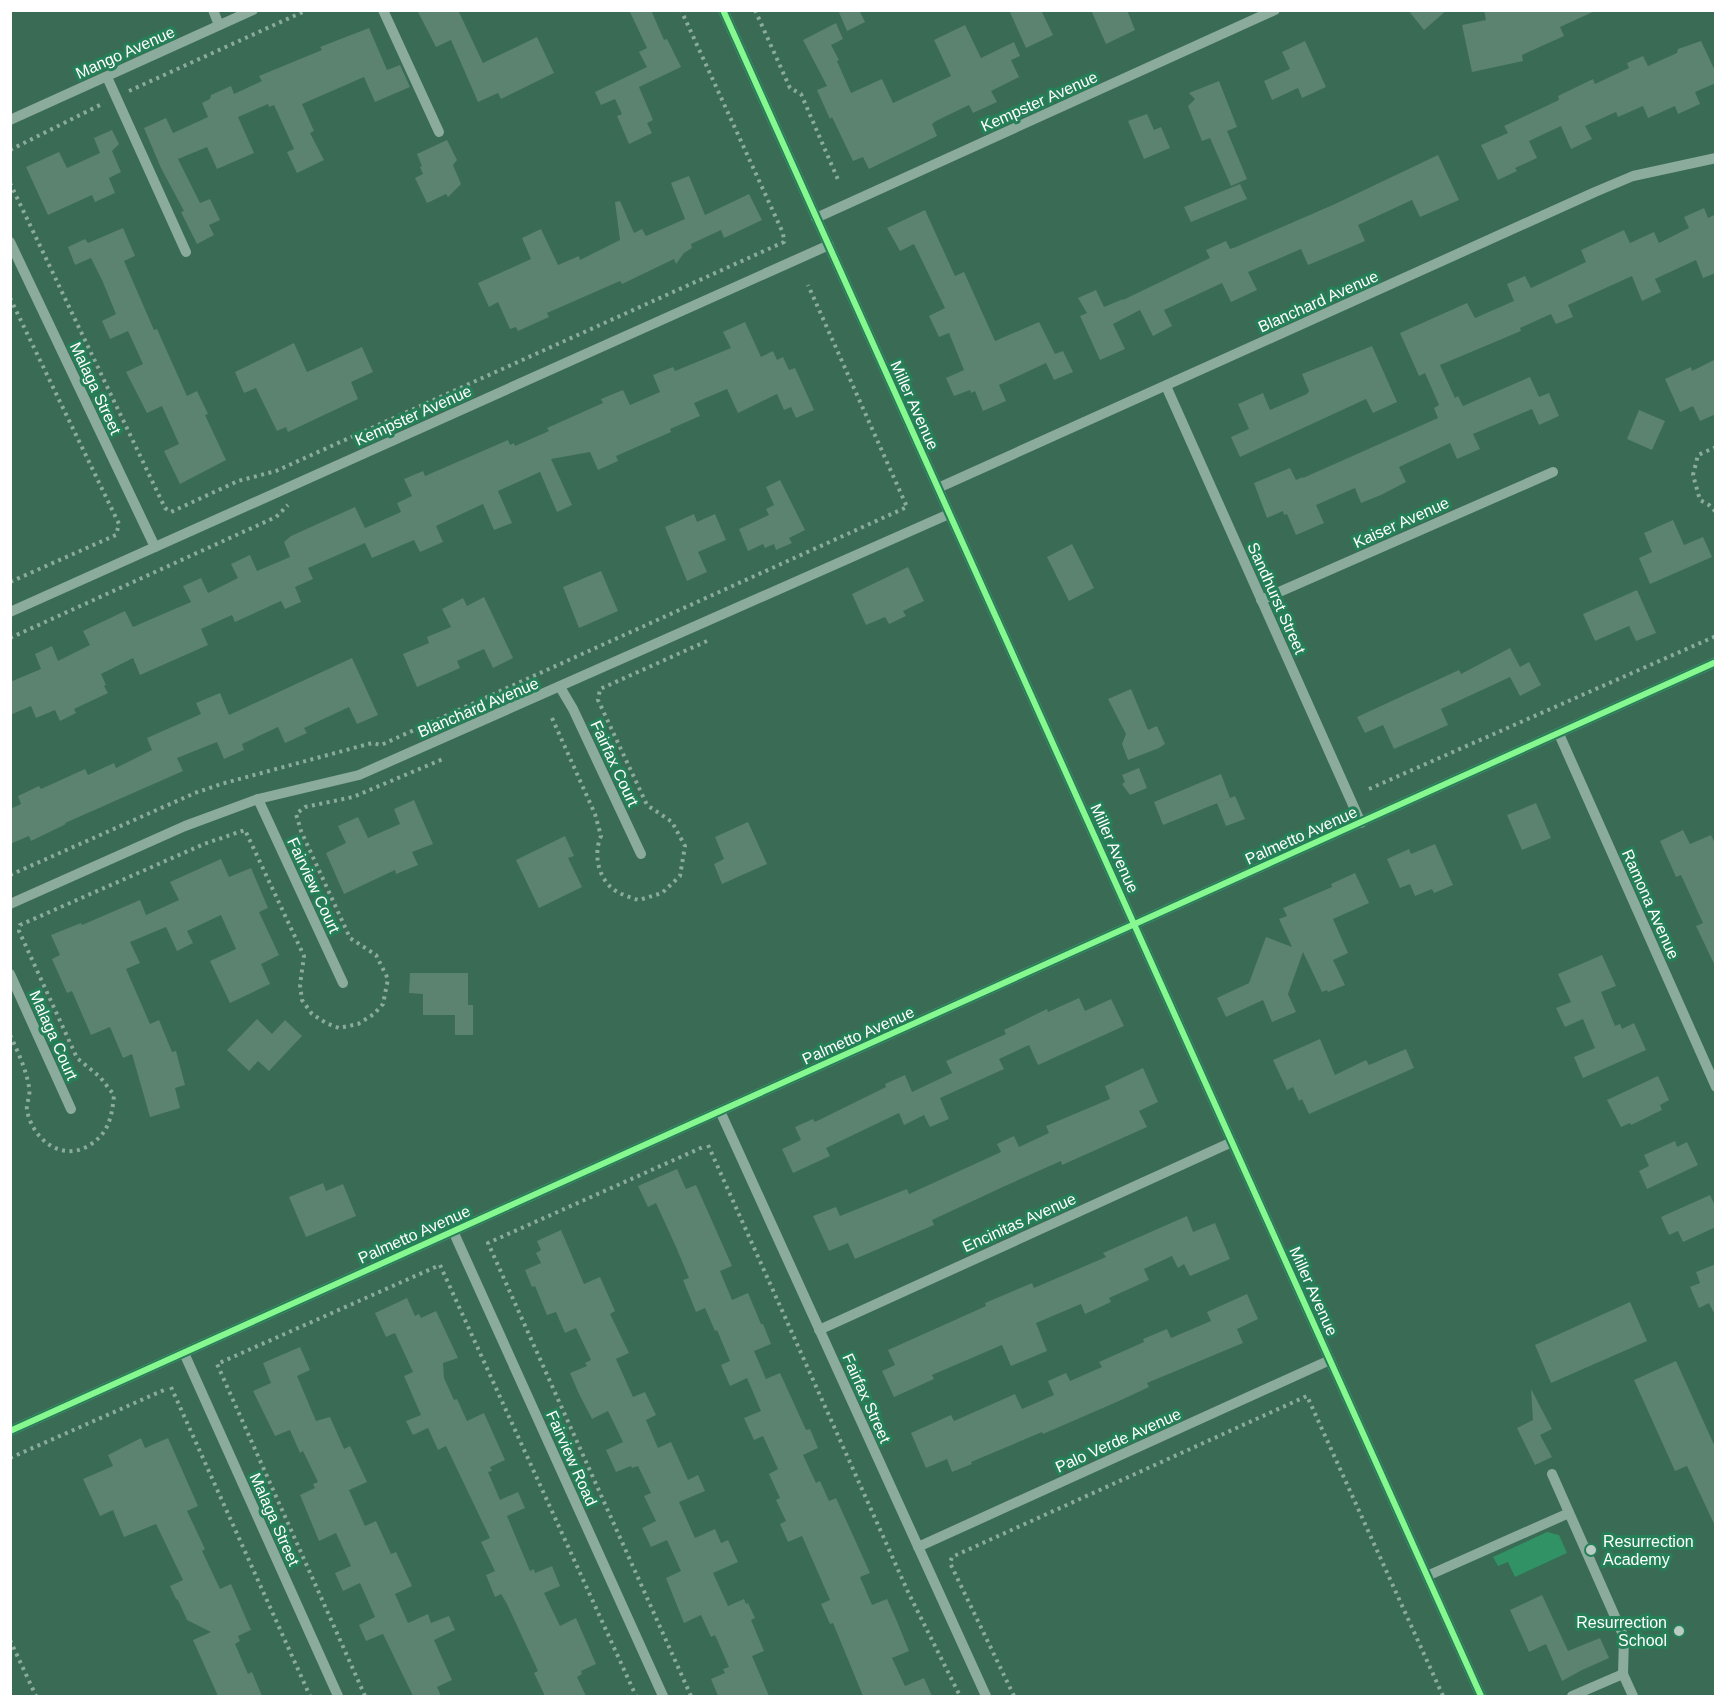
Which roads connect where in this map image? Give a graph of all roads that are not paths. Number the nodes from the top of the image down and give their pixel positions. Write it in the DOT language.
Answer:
graph roads {
  1 [pos="213,10"];
  2 [pos="253,10"];
  3 [pos="383,10"];
  4 [pos="723,10"];
  5 [pos="1275,10"];
  6 [pos="219,26"];
  7 [pos="107,76"];
  8 [pos="10,120"];
  9 [pos="440,132"];
  10 [pos="1716,158"];
  11 [pos="816,218"];
  12 [pos="10,242"];
  13 [pos="829,245"];
  14 [pos="186,252"];
  15 [pos="1166,386"];
  16 [pos="1553,472"];
  17 [pos="938,488"];
  18 [pos="950,514"];
  19 [pos="155,547"];
  20 [pos="1261,600"];
  21 [pos="10,612"];
  22 [pos="1716,662"];
  23 [pos="560,687"];
  24 [pos="1559,734"];
  25 [pos="258,799"];
  26 [pos="1361,823"];
  27 [pos="641,854"];
  28 [pos="10,904"];
  29 [pos="1134,925"];
  30 [pos="10,974"];
  31 [pos="343,983"];
  32 [pos="1716,1087"];
  33 [pos="71,1109"];
  34 [pos="720,1111"];
  35 [pos="1232,1142"];
  36 [pos="453,1232"];
  37 [pos="819,1330"];
  38 [pos="184,1353"];
  39 [pos="1330,1360"];
  40 [pos="10,1431"];
  41 [pos="1552,1474"];
  42 [pos="1569,1513"];
  43 [pos="918,1547"];
  44 [pos="1427,1576"];
  45 [pos="1623,1674"];
  46 [pos="338,1696"];
  47 [pos="663,1696"];
  48 [pos="986,1696"];
  49 [pos="1481,1696"];
  50 [pos="1572,1696"];
  51 [pos="1633,1696"];
  1 -- 6 [label="street"];
  2 -- 6 [label="street, Mango Avenue"];
  3 -- 9 [label="street"];
  4 -- 11 [label="street, Miller Avenue"];
  5 -- 11 [label="street, Kempster Avenue"];
  6 -- 7 [label="street, Mango Avenue"];
  7 -- 8 [label="street, Mango Avenue"];
  7 -- 14 [label="street"];
  10 -- 15 [label="street, Blanchard Avenue"];
  11 -- 13 [label="street, Miller Avenue"];
  12 -- 19 [label="street, Malaga Street"];
  13 -- 17 [label="street, Miller Avenue"];
  13 -- 19 [label="street, Kempster Avenue"];
  15 -- 17 [label="street, Blanchard Avenue"];
  15 -- 20 [label="street, Sandhurst Street"];
  16 -- 20 [label="street, Kaiser Avenue"];
  17 -- 18 [label="street, Miller Avenue"];
  18 -- 23 [label="street, Blanchard Avenue"];
  18 -- 29 [label="street, Miller Avenue"];
  19 -- 21 [label="street, Kempster Avenue"];
  20 -- 26 [label="street, Sandhurst Street"];
  22 -- 24 [label="street, Palmetto Avenue"];
  23 -- 25 [label="street, Blanchard Avenue"];
  23 -- 27 [label="street, Fairfax Court"];
  24 -- 26 [label="street, Palmetto Avenue"];
  24 -- 32 [label="street, Ramona Avenue"];
  25 -- 28 [label="street, Blanchard Avenue"];
  25 -- 31 [label="street, Fairview Court"];
  26 -- 29 [label="street, Palmetto Avenue"];
  29 -- 34 [label="street, Palmetto Avenue"];
  29 -- 35 [label="street, Miller Avenue"];
  30 -- 33 [label="street, Malaga Court"];
  34 -- 36 [label="street, Palmetto Avenue"];
  34 -- 37 [label="street, Fairfax Street"];
  35 -- 37 [label="street, Encinitas Avenue"];
  35 -- 39 [label="street, Miller Avenue"];
  36 -- 38 [label="street, Palmetto Avenue"];
  36 -- 47 [label="street, Fairview Road"];
  37 -- 43 [label="street, Fairfax Street"];
  38 -- 40 [label="street, Palmetto Avenue"];
  38 -- 46 [label="street, Malaga Street"];
  39 -- 43 [label="street, Palo Verde Avenue"];
  39 -- 44 [label="street, Miller Avenue"];
  41 -- 42 [label="street"];
  42 -- 44 [label="street"];
  42 -- 45 [label="street"];
  43 -- 48 [label="street, Fairfax Street"];
  44 -- 49 [label="street, Miller Avenue"];
  45 -- 50 [label="street"];
  45 -- 51 [label="street"];
}
